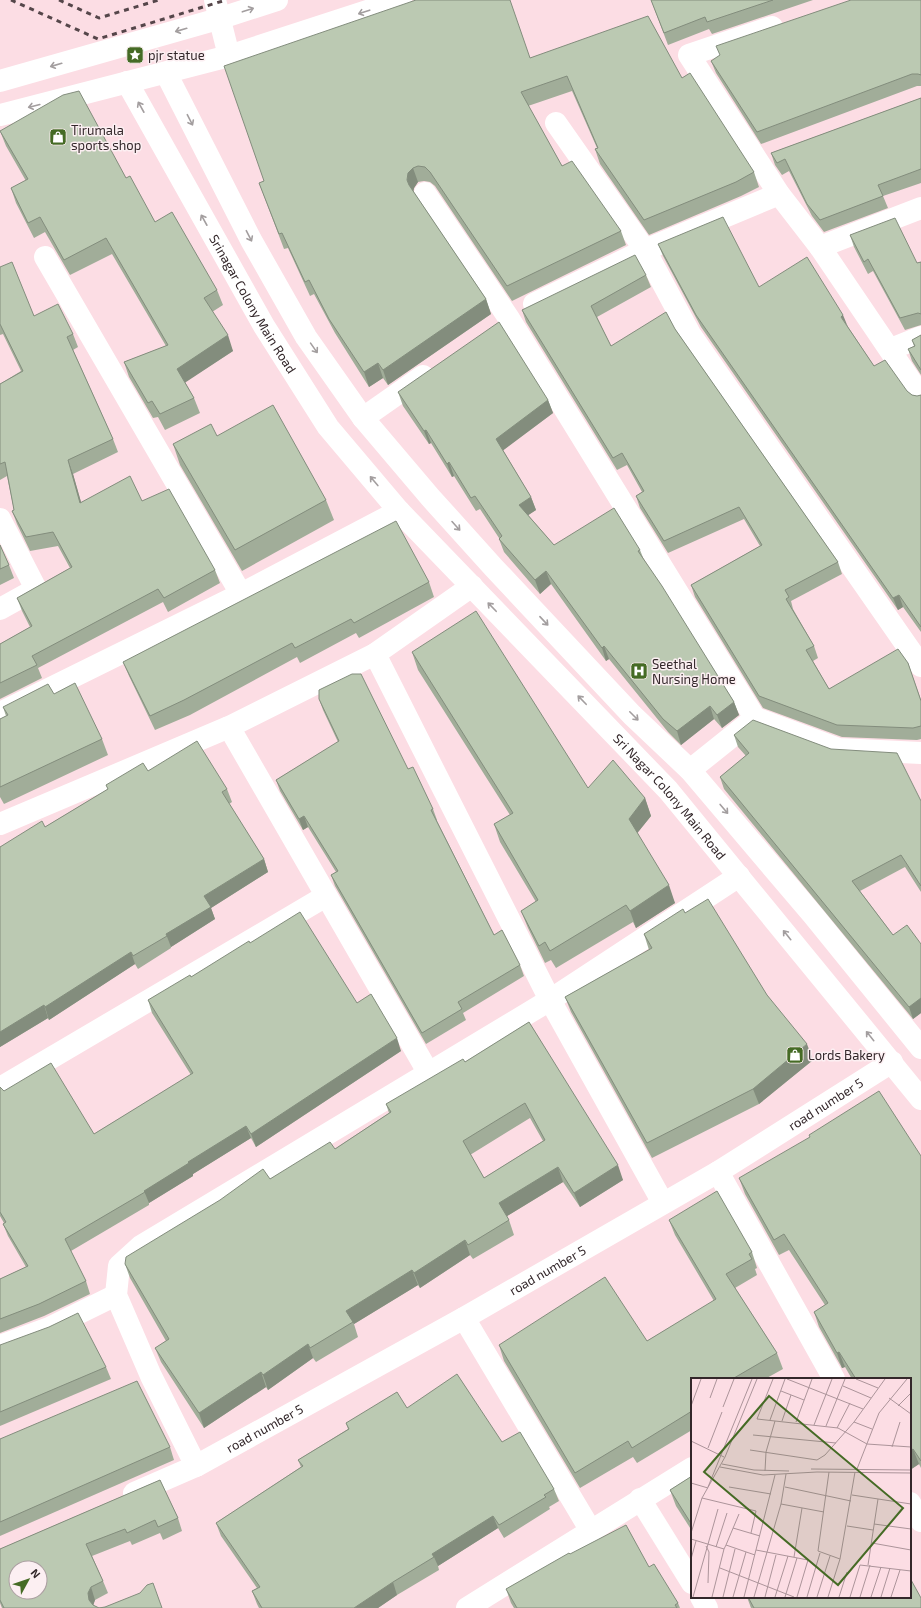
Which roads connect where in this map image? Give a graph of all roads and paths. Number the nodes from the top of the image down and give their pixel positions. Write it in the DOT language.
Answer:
graph roads {
  1 [pos="277,0"];
  2 [pos="401,0"];
  3 [pos="217,10"];
  4 [pos="793,20"];
  5 [pos="229,56"];
  6 [pos="166,73"];
  7 [pos="0,82"];
  8 [pos="127,82"];
  9 [pos="0,115"];
  10 [pos="556,123"];
  11 [pos="779,150"];
  12 [pos="756,159"];
  13 [pos="425,193"];
  14 [pos="779,194"];
  15 [pos="921,208"];
  16 [pos="820,247"];
  17 [pos="645,250"];
  18 [pos="45,257"];
  19 [pos="501,322"];
  20 [pos="921,338"];
  21 [pos="891,349"];
  22 [pos="442,363"];
  23 [pos="921,396"];
  24 [pos="363,418"];
  25 [pos="399,511"];
  26 [pos="0,519"];
  27 [pos="494,568"];
  28 [pos="472,586"];
  29 [pos="241,594"];
  30 [pos="0,608"];
  31 [pos="375,654"];
  32 [pos="921,666"];
  33 [pos="0,713"];
  34 [pos="755,718"];
  35 [pos="229,727"];
  36 [pos="921,753"];
  37 [pos="690,770"];
  38 [pos="0,824"];
  39 [pos="739,876"];
  40 [pos="326,896"];
  41 [pos="550,1000"];
  42 [pos="921,1048"];
  43 [pos="892,1062"];
  44 [pos="428,1072"];
  45 [pos="0,1088"];
  46 [pos="921,1098"];
  47 [pos="718,1172"];
  48 [pos="663,1203"];
  49 [pos="116,1294"];
  50 [pos="464,1318"];
  51 [pos="0,1346"];
  52 [pos="151,1376"];
  53 [pos="833,1378"];
  54 [pos="130,1385"];
  55 [pos="196,1466"];
  56 [pos="691,1469"];
  57 [pos="640,1499"];
  58 [pos="116,1501"];
  59 [pos="911,1505"];
  60 [pos="921,1521"];
  61 [pos="591,1531"];
  62 [pos="691,1581"];
  63 [pos="702,1598"];
  64 [pos="493,1602"];
  65 [pos="467,1608"];
  66 [pos="707,1608"];
  3 -- 1 [label="street, one-way"];
  2 -- 5 [label="street, one-way"];
  3 -- 5 [label="street"];
  3 -- 7 [label="street, one-way"];
  4 -- 12 [label="street"];
  5 -- 6 [label="street"];
  6 -- 8 [label="street"];
  6 -- 24 [label="street, one-way"];
  8 -- 9 [label="street, one-way"];
  25 -- 8 [label="street, Srinagar Colony Main Road, one-way"];
  10 -- 17 [label="street"];
  11 -- 12 [label="street"];
  12 -- 14 [label="street"];
  13 -- 19 [label="street"];
  14 -- 16 [label="street"];
  14 -- 17 [label="street"];
  15 -- 16 [label="street"];
  16 -- 21 [label="street"];
  17 -- 19 [label="street"];
  17 -- 32 [label="street"];
  18 -- 29 [label="street"];
  19 -- 34 [label="street"];
  20 -- 21 [label="street"];
  21 -- 23 [label="street"];
  22 -- 24 [label="street"];
  24 -- 27 [label="street, Sri Nagar Colony Main Road, one-way"];
  25 -- 28 [label="street, Sri Nagar Colony Main Road"];
  25 -- 29 [label="street"];
  26 -- 30 [label="street"];
  27 -- 28 [label="street"];
  27 -- 37 [label="street, Sri Nagar Colony Main Road, one-way"];
  28 -- 31 [label="street"];
  39 -- 28 [label="street, Sri Nagar Colony Main Road, one-way"];
  29 -- 33 [label="street"];
  31 -- 35 [label="street"];
  31 -- 41 [label="street"];
  34 -- 36 [label="street"];
  34 -- 37 [label="street"];
  35 -- 38 [label="street"];
  35 -- 40 [label="street"];
  37 -- 42 [label="street, Sri Nagar Colony Main Road, one-way"];
  39 -- 41 [label="street"];
  43 -- 39 [label="street, Sri Nagar Colony Main Road, one-way"];
  40 -- 44 [label="street"];
  40 -- 45 [label="street"];
  41 -- 44 [label="street"];
  41 -- 48 [label="street"];
  43 -- 46 [label="street, Sri Nagar Colony Main Road"];
  43 -- 47 [label="street, road number 5"];
  44 -- 49 [label="street"];
  47 -- 48 [label="street, road number 5"];
  47 -- 53 [label="street"];
  48 -- 50 [label="street, road number 5"];
  49 -- 51 [label="street"];
  49 -- 52 [label="street"];
  50 -- 55 [label="street, road number 5"];
  50 -- 61 [label="street"];
  52 -- 54 [label="street"];
  52 -- 55 [label="street"];
  55 -- 58 [label="street, road number 5"];
  56 -- 57 [label="street"];
  57 -- 61 [label="street"];
  57 -- 62 [label="street"];
  59 -- 60 [label="street"];
  61 -- 64 [label="street"];
  63 -- 66 [label="street"];
  64 -- 65 [label="street"];
}
